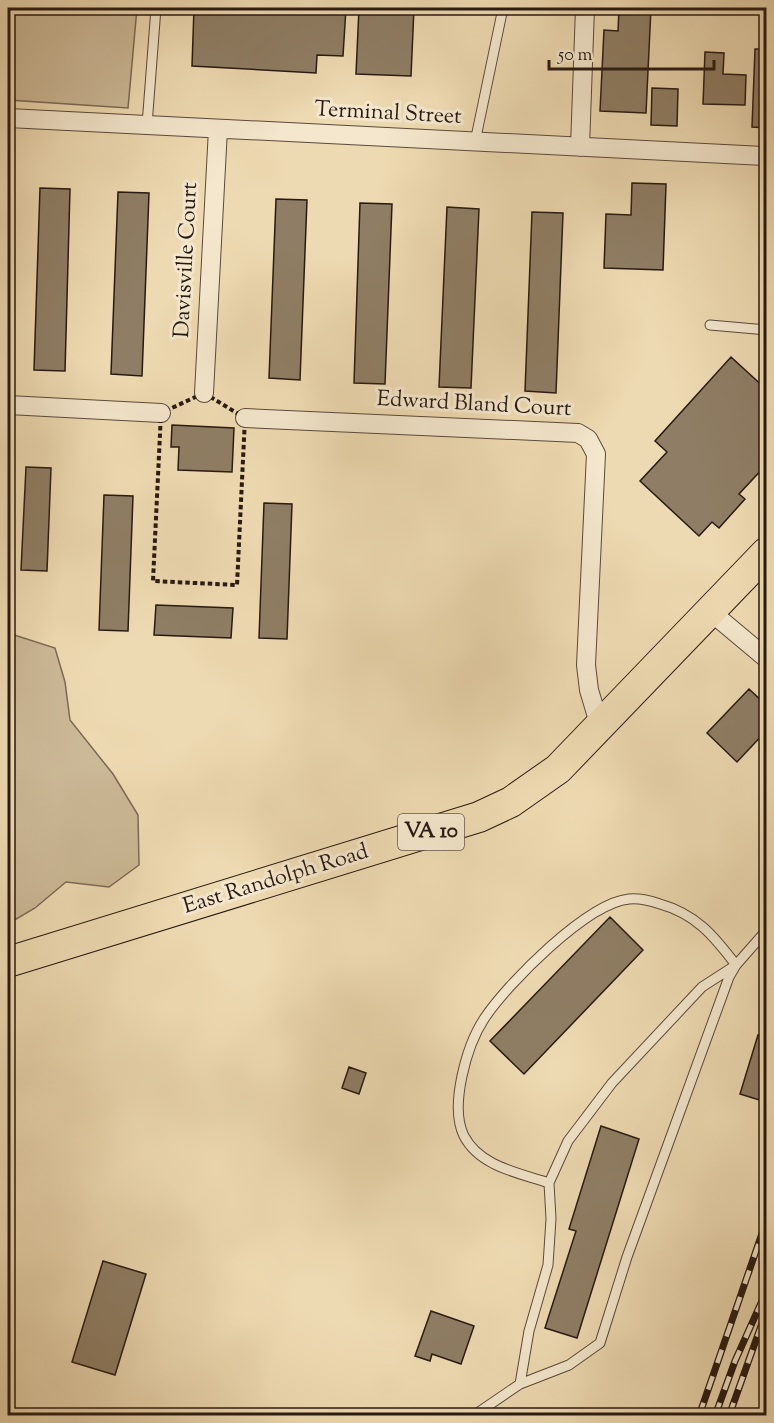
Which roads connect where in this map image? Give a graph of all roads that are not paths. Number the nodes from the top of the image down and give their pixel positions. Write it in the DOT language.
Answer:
graph roads {
  1 [pos="156,8"];
  2 [pos="503,8"];
  3 [pos="585,8"];
  4 [pos="8,118"];
  5 [pos="147,125"];
  6 [pos="218,129"];
  7 [pos="475,142"];
  8 [pos="580,147"];
  9 [pos="766,156"];
  10 [pos="710,325"];
  11 [pos="766,330"];
  12 [pos="204,393"];
  13 [pos="8,405"];
  14 [pos="162,413"];
  15 [pos="245,418"];
  16 [pos="766,553"];
  17 [pos="711,612"];
  18 [pos="766,658"];
  19 [pos="600,727"];
  20 [pos="766,931"];
  21 [pos="8,962"];
  22 [pos="736,965"];
  23 [pos="549,1183"];
  24 [pos="520,1384"];
  25 [pos="486,1412"];
  26 [pos="473,1416"];
  1 -- 5 [label="lane"];
  2 -- 7 [label="lane"];
  3 -- 8 [label="street"];
  4 -- 5 [label="street, Terminal Street"];
  5 -- 6 [label="street, Terminal Street"];
  6 -- 7 [label="street, Terminal Street"];
  6 -- 12 [label="street, Davisville Court"];
  7 -- 8 [label="street, Terminal Street"];
  8 -- 9 [label="street, Terminal Street"];
  10 -- 11 [label="lane"];
  13 -- 14 [label="street"];
  15 -- 19 [label="street, Edward Bland Court"];
  16 -- 17 [label="highway, East Randolph Road / VA 10"];
  17 -- 18 [label="street"];
  17 -- 19 [label="highway, East Randolph Road / VA 10"];
  19 -- 21 [label="highway, East Randolph Road / VA 10"];
  20 -- 22 [label="lane"];
  22 -- 23 [label="lane"];
  22 -- 23 [label="lane"];
  22 -- 24 [label="lane"];
  23 -- 24 [label="lane"];
  24 -- 25 [label="lane"];
  25 -- 26 [label="lane"];
}
